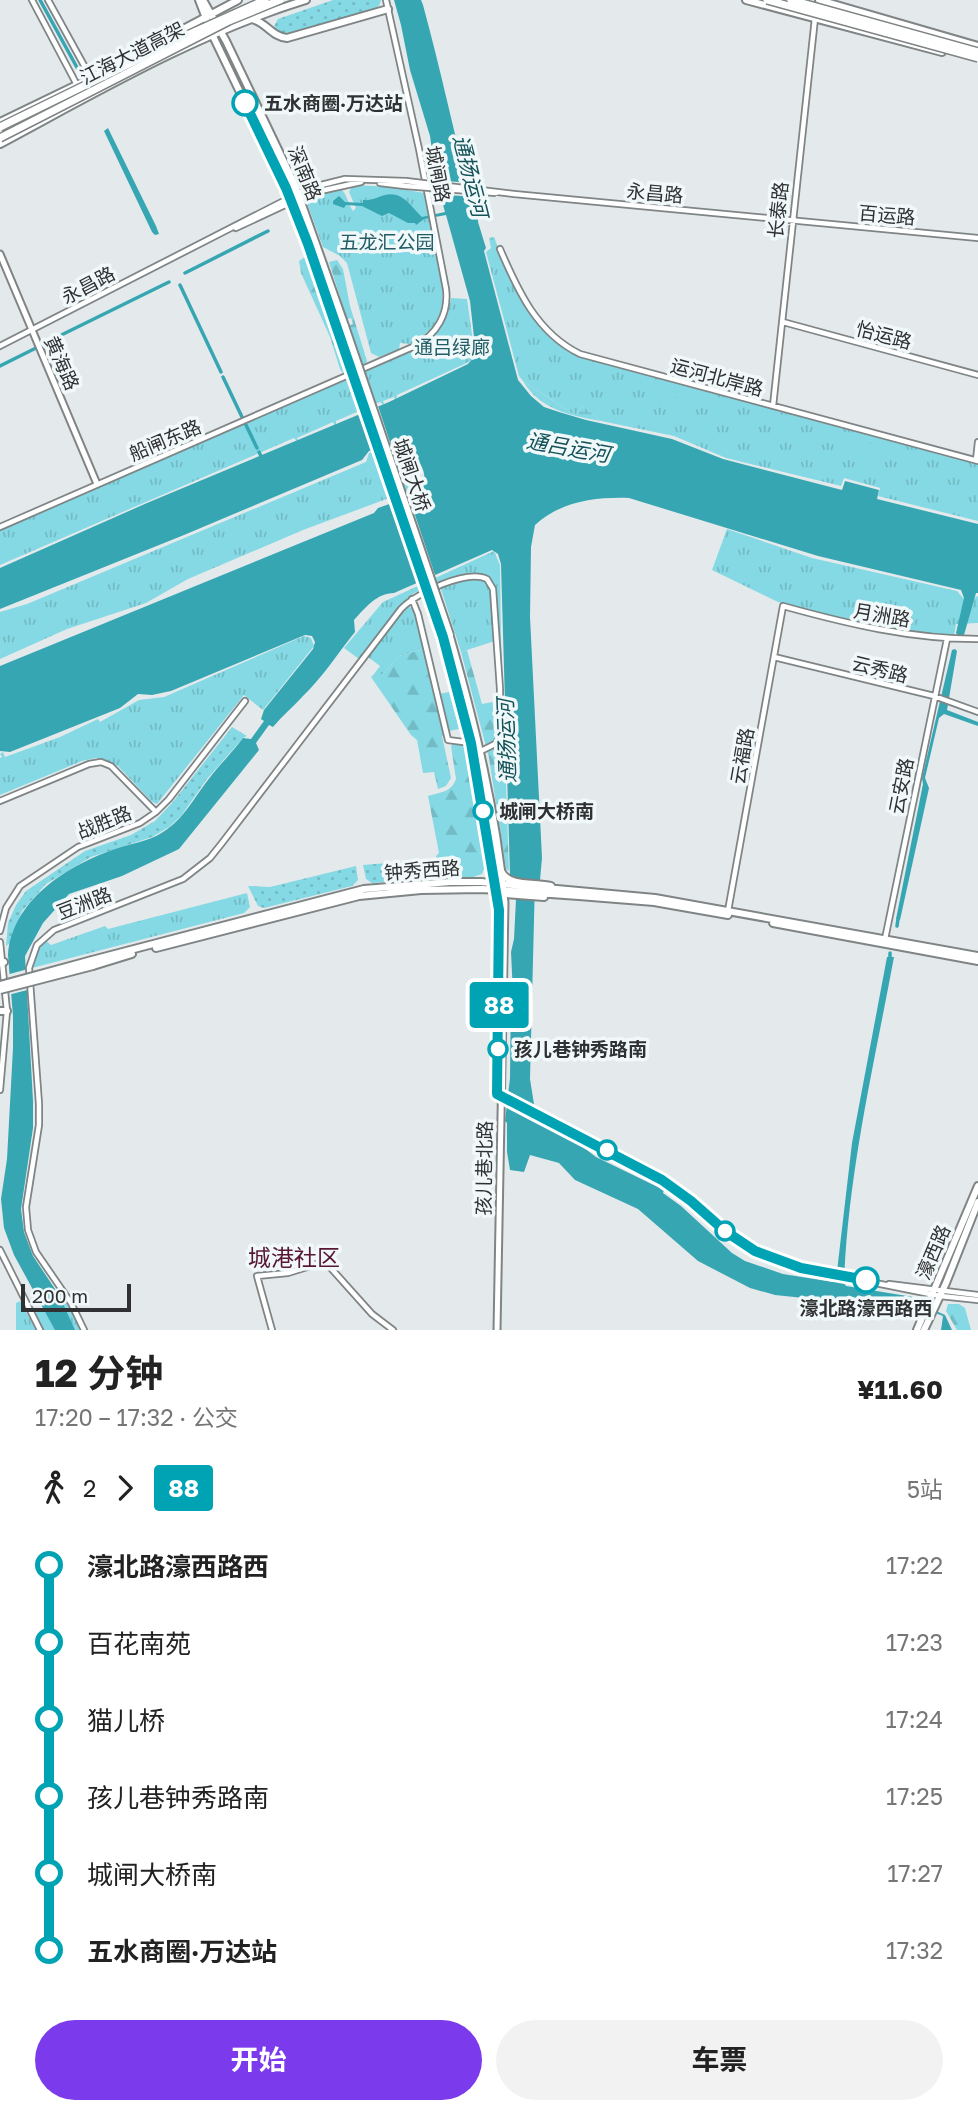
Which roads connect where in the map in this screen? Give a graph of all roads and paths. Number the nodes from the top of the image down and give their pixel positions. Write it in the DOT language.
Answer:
graph roads {
  1 [pos="32,0"];
  2 [pos="48,0"];
  3 [pos="201,0"];
  4 [pos="238,0"];
  5 [pos="265,0"];
  6 [pos="280,0"];
  7 [pos="306,0"];
  8 [pos="386,0"];
  9 [pos="746,0"];
  10 [pos="767,0"];
  11 [pos="791,0"];
  12 [pos="819,0"];
  13 [pos="388,9"];
  14 [pos="274,10"];
  15 [pos="208,15"];
  16 [pos="815,18"];
  17 [pos="247,20"];
  18 [pos="221,31"];
  19 [pos="212,34"];
  20 [pos="273,34"];
  21 [pos="978,49"];
  22 [pos="978,60"];
  23 [pos="91,78"];
  24 [pos="78,85"];
  25 [pos="0,125"];
  26 [pos="0,138"];
  27 [pos="0,144"];
  28 [pos="299,196"];
  29 [pos="290,200"];
  30 [pos="792,220"];
  31 [pos="978,238"];
  32 [pos="500,249"];
  33 [pos="0,254"];
  34 [pos="783,322"];
  35 [pos="341,327"];
  36 [pos="31,331"];
  37 [pos="0,346"];
  38 [pos="978,375"];
  39 [pos="341,379"];
  40 [pos="773,406"];
  41 [pos="978,442"];
  42 [pos="977,460"];
  43 [pos="97,484"];
  44 [pos="0,527"];
  45 [pos="412,598"];
  46 [pos="783,607"];
  47 [pos="446,636"];
  48 [pos="947,639"];
  49 [pos="978,639"];
  50 [pos="774,657"];
  51 [pos="934,696"];
  52 [pos="245,701"];
  53 [pos="978,712"];
  54 [pos="471,743"];
  55 [pos="481,751"];
  56 [pos="0,801"];
  57 [pos="156,812"];
  58 [pos="501,871"];
  59 [pos="499,889"];
  60 [pos="517,889"];
  61 [pos="566,893"];
  62 [pos="728,911"];
  63 [pos="0,931"];
  64 [pos="885,939"];
  65 [pos="0,942"];
  66 [pos="978,958"];
  67 [pos="2,962"];
  68 [pos="0,988"];
  69 [pos="4,1011"];
  70 [pos="0,1090"];
  71 [pos="501,1095"];
  72 [pos="978,1186"];
  73 [pos="978,1202"];
  74 [pos="0,1250"];
  75 [pos="935,1296"];
  76 [pos="978,1298"];
  77 [pos="926,1317"];
  78 [pos="40,1330"];
  79 [pos="84,1330"];
  80 [pos="272,1330"];
  81 [pos="393,1330"];
  82 [pos="495,1330"];
  83 [pos="917,1330"];
  84 [pos="924,1330"];
  1 -- 24 [label="street"];
  2 -- 23 [label="street"];
  3 -- 15 [label="main road, 深南路"];
  4 -- 15 [label="main road"];
  5 -- 25 [label="highway, 江海大道高架, bridge"];
  6 -- 26 [label="highway, 江海大道高架, bridge"];
  7 -- 14 [label="main road"];
  8 -- 13 [label="street, 城闸路"];
  9 -- 16 [label="main road"];
  10 -- 22 [label="highway, bridge"];
  11 -- 21 [label="highway, bridge"];
  12 -- 16 [label="main road, 长泰路"];
  12 -- 21 [label="main road"];
  13 -- 20 [label="main road"];
  13 -- 39 [label="street, 城闸路"];
  14 -- 17 [label="main road"];
  14 -- 20 [label="main road"];
  15 -- 18 [label="main road, 深南路"];
  15 -- 19 [label="main road, 深南路"];
  15 -- 23 [label="main road"];
  16 -- 22 [label="main road"];
  16 -- 30 [label="street, 长泰路"];
  17 -- 18 [label="main road"];
  17 -- 20 [label="main road"];
  18 -- 19 [label="main road"];
  18 -- 28 [label="main road, 深南路"];
  19 -- 27 [label="main road"];
  19 -- 29 [label="main road, 深南路"];
  23 -- 24 [label="main road"];
  24 -- 25 [label="main road"];
  28 -- 29 [label="street, 永昌路"];
  28 -- 30 [label="street, 永昌路, bridge"];
  28 -- 35 [label="main road, 深南路"];
  29 -- 35 [label="main road, 深南路"];
  29 -- 36 [label="street, 永昌路"];
  30 -- 31 [label="street, 百运路"];
  30 -- 34 [label="street, 长泰路"];
  32 -- 40 [label="street, 运河北岸路"];
  33 -- 36 [label="main road, 黄海路"];
  34 -- 38 [label="street, 怡运路"];
  34 -- 40 [label="street, 长泰路"];
  35 -- 47 [label="main road, 城闸大桥, bridge"];
  36 -- 37 [label="street, 永昌路"];
  36 -- 43 [label="main road, 黄海路"];
  39 -- 43 [label="street, 船闸东路"];
  40 -- 42 [label="street, 运河北岸路"];
  41 -- 42 [label="street"];
  43 -- 44 [label="street, 船闸东路"];
  45 -- 54 [label="street"];
  45 -- 55 [label="street"];
  45 -- 79 [label="street, 豆洲路"];
  46 -- 48 [label="street, 月洲路"];
  46 -- 50 [label="street, 云福路"];
  47 -- 54 [label="main road, 孩儿巷北路"];
  47 -- 55 [label="main road, 孩儿巷北路"];
  48 -- 49 [label="street, 月洲路"];
  48 -- 51 [label="street, 云安路"];
  50 -- 51 [label="street, 云秀路"];
  50 -- 62 [label="street, 云福路"];
  51 -- 53 [label="street, 云秀路"];
  51 -- 64 [label="street, 云安路"];
  52 -- 57 [label="street, 战胜路"];
  54 -- 59 [label="main road, 孩儿巷北路"];
  55 -- 58 [label="main road, 孩儿巷北路"];
  56 -- 57 [label="street"];
  57 -- 63 [label="street, 战胜路"];
  58 -- 59 [label="main road, 孩儿巷北路"];
  58 -- 60 [label="main road"];
  59 -- 60 [label="main road, 钟秀西路"];
  59 -- 68 [label="main road, 钟秀西路, bridge"];
  59 -- 71 [label="main road, 孩儿巷北路"];
  60 -- 61 [label="main road, 钟秀西路"];
  61 -- 62 [label="main road, 钟秀西路"];
  61 -- 66 [label="main road, 钟秀西路"];
  62 -- 64 [label="main road, 钟秀西路"];
  64 -- 66 [label="main road, 钟秀西路"];
  65 -- 67 [label="street"];
  67 -- 69 [label="street"];
  69 -- 70 [label="street"];
  71 -- 75 [label="street"];
  71 -- 82 [label="main road, 孩儿巷北路"];
  72 -- 75 [label="main road, 濠西路"];
  73 -- 75 [label="main road, 濠西路"];
  74 -- 78 [label="street"];
  75 -- 76 [label="street"];
  75 -- 77 [label="main road, 濠西路"];
  77 -- 83 [label="main road, 濠西路"];
  77 -- 84 [label="main road, 濠西路"];
  80 -- 81 [label="street"];
}
